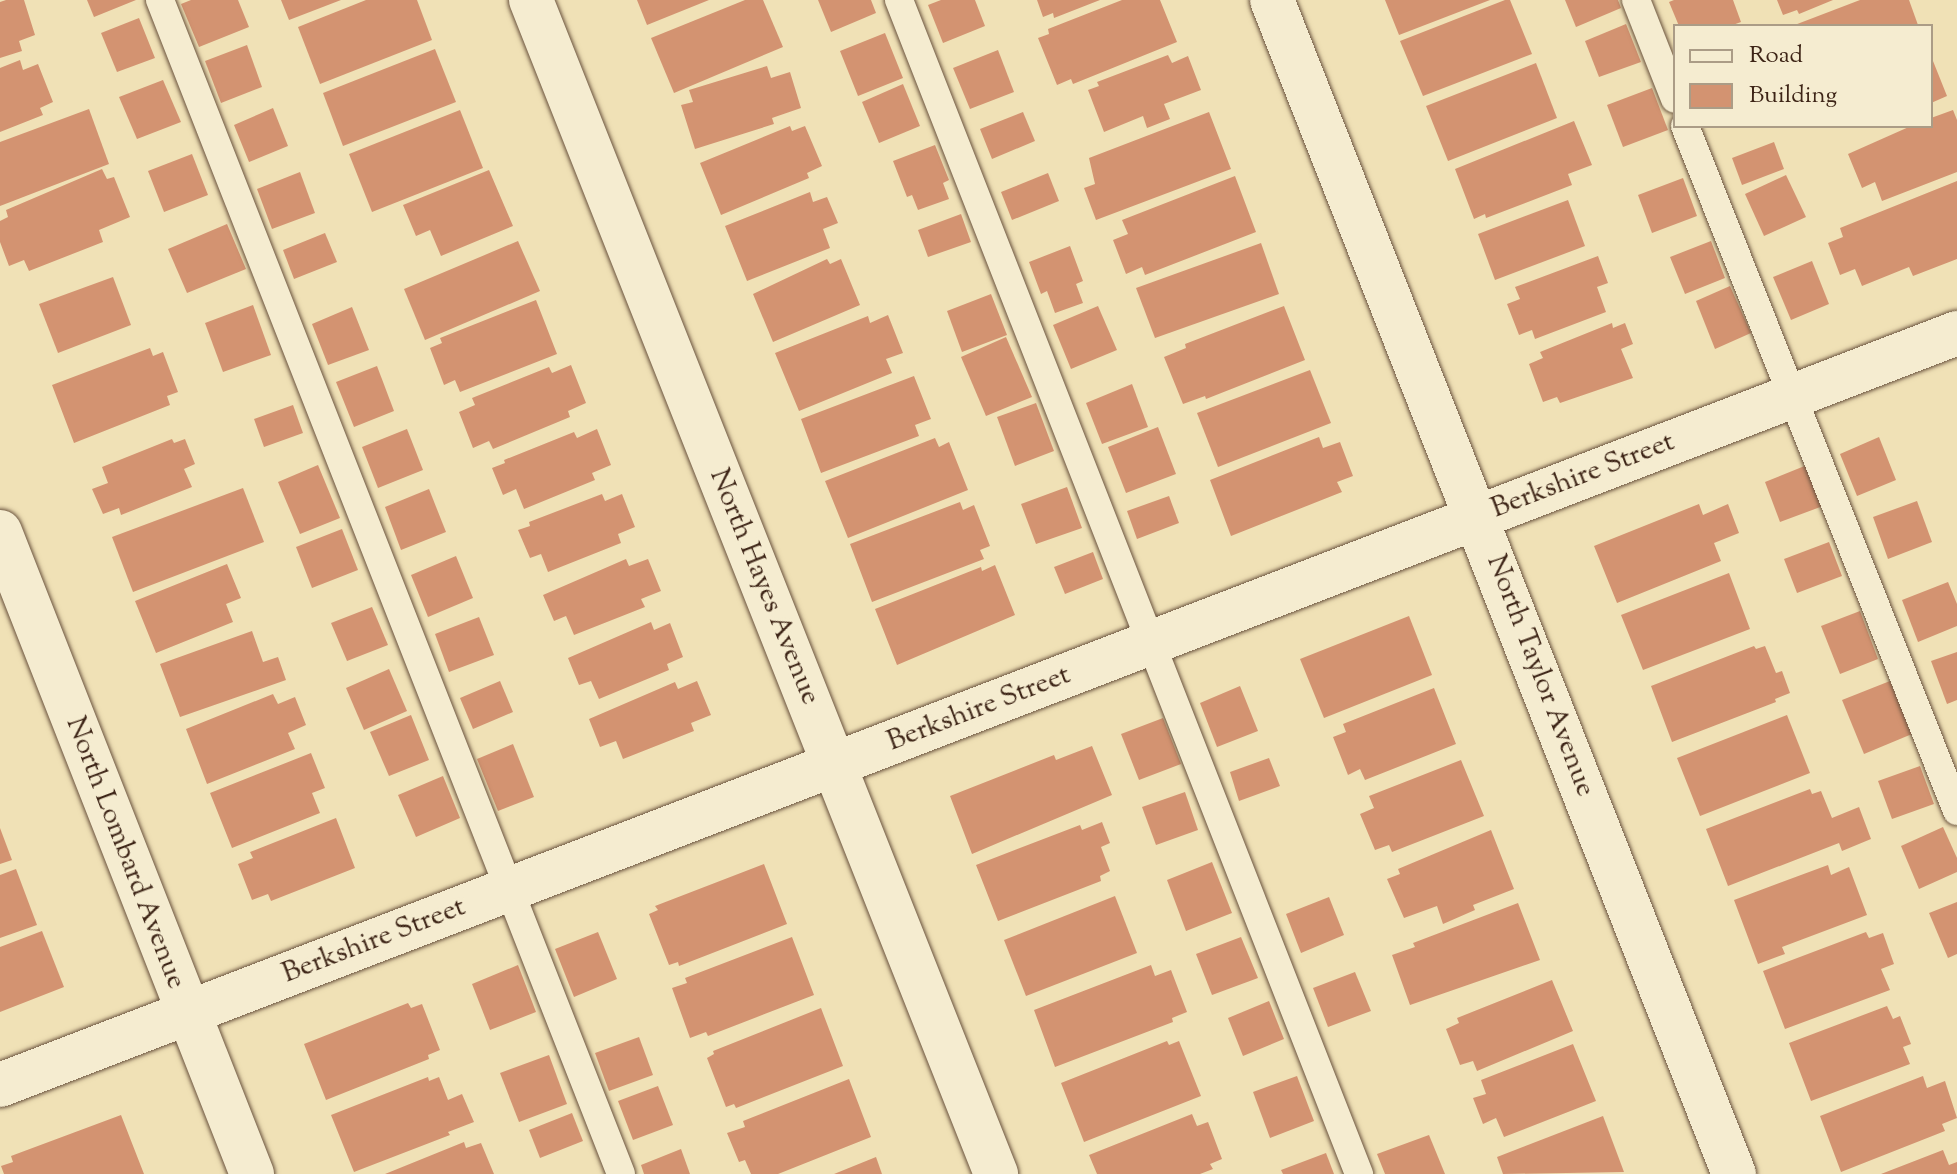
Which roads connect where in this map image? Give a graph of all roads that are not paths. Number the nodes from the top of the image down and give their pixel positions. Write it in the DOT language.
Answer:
graph roads {
  1 [pos="160,0"];
  2 [pos="531,0"];
  3 [pos="899,0"];
  4 [pos="1272,0"];
  5 [pos="1636,0"];
  6 [pos="1673,94"];
  7 [pos="1686,128"];
  8 [pos="1957,333"];
  9 [pos="1791,397"];
  10 [pos="1478,517"];
  11 [pos="0,532"];
  12 [pos="1148,643"];
  13 [pos="834,764"];
  14 [pos="1957,811"];
  15 [pos="509,889"];
  16 [pos="188,1012"];
  17 [pos="0,1085"];
  18 [pos="252,1174"];
  19 [pos="621,1174"];
  20 [pos="996,1174"];
  21 [pos="1359,1174"];
  22 [pos="1734,1174"];
  1 -- 15 [label="lane"];
  2 -- 13 [label="street, North Hayes Avenue"];
  3 -- 12 [label="lane"];
  4 -- 10 [label="street, North Taylor Avenue"];
  5 -- 6 [label="lane"];
  7 -- 9 [label="lane"];
  8 -- 9 [label="street, Berkshire Street"];
  9 -- 10 [label="street, Berkshire Street"];
  9 -- 14 [label="lane"];
  10 -- 12 [label="street, Berkshire Street"];
  10 -- 22 [label="street, North Taylor Avenue"];
  11 -- 16 [label="street, North Lombard Avenue"];
  12 -- 13 [label="street, Berkshire Street"];
  12 -- 21 [label="lane"];
  13 -- 15 [label="street, Berkshire Street"];
  13 -- 20 [label="street, North Hayes Avenue"];
  15 -- 16 [label="street, Berkshire Street"];
  15 -- 19 [label="lane"];
  16 -- 17 [label="street, Berkshire Street"];
  16 -- 18 [label="street, North Lombard Avenue"];
}
